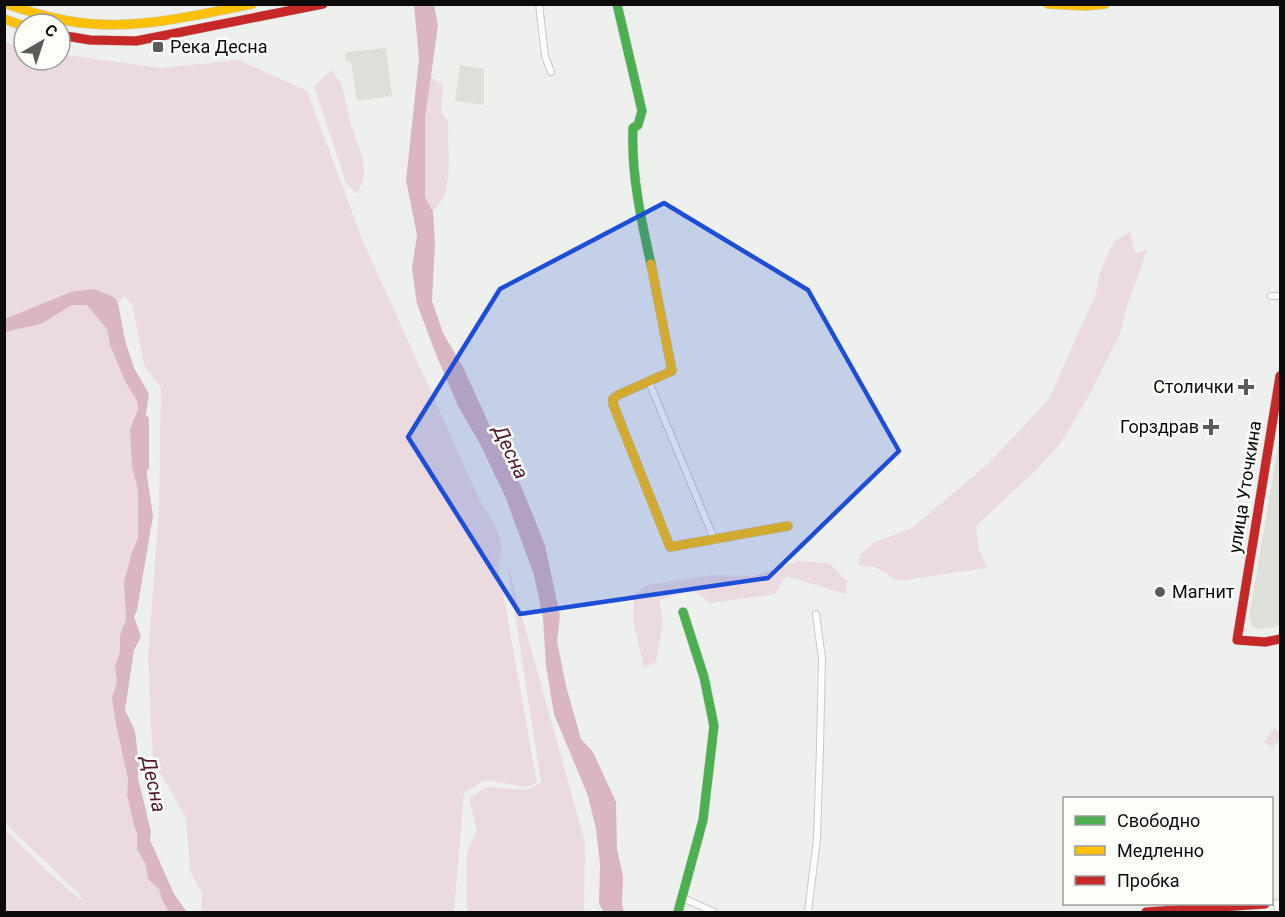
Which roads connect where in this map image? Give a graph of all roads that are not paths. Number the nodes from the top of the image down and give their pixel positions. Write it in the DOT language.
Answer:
graph roads {
  1 [pos="6,4"];
  2 [pos="252,4"];
  3 [pos="323,4"];
  4 [pos="538,4"];
  5 [pos="617,4"];
  6 [pos="1048,4"];
  7 [pos="1105,4"];
  8 [pos="72,37"];
  9 [pos="551,72"];
  10 [pos="1271,296"];
  11 [pos="1281,296"];
  12 [pos="1281,376"];
  13 [pos="649,382"];
  14 [pos="788,526"];
  15 [pos="714,539"];
  16 [pos="683,612"];
  17 [pos="816,614"];
  18 [pos="1281,639"];
  19 [pos="683,898"];
  20 [pos="1276,903"];
  21 [pos="1248,905"];
  22 [pos="1196,911"];
  23 [pos="678,912"];
  24 [pos="714,912"];
  25 [pos="808,912"];
  26 [pos="1146,912"];
  27 [pos="1159,912"];
  28 [pos="1278,912"];
  1 -- 2 [label="street"];
  3 -- 8 [label="street"];
  4 -- 9 [label="street"];
  5 -- 13 [label="street"];
  6 -- 7 [label="street"];
  10 -- 11 [label="street"];
  12 -- 18 [label="street, улица Уточкина"];
  13 -- 15 [label="street"];
  13 -- 15 [label="street"];
  14 -- 15 [label="street"];
  16 -- 19 [label="street"];
  17 -- 25 [label="street"];
  19 -- 23 [label="street"];
  19 -- 24 [label="street"];
  20 -- 28 [label="street"];
  21 -- 22 [label="street"];
  22 -- 27 [label="street"];
  26 -- 27 [label="street"];
}
